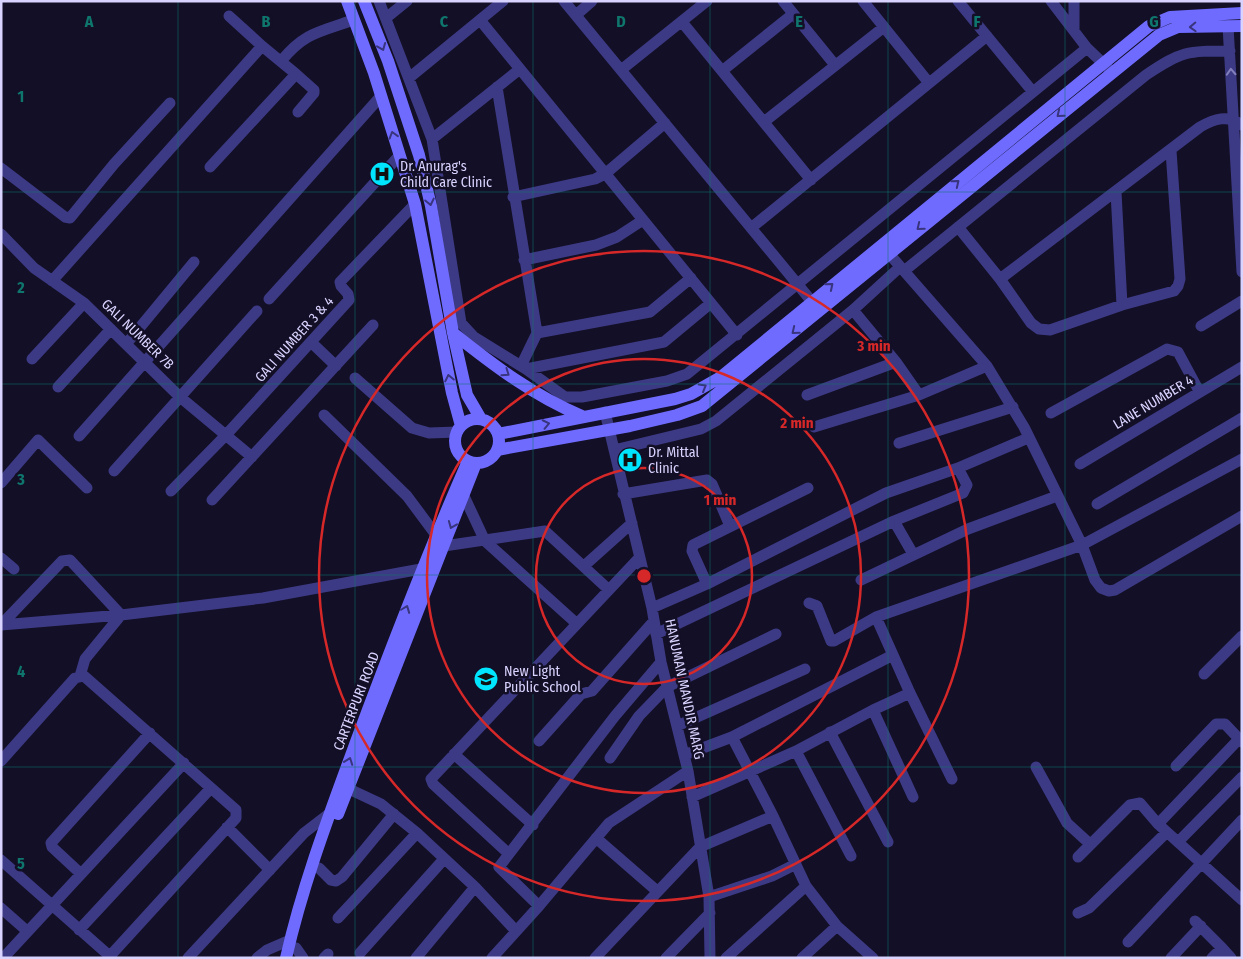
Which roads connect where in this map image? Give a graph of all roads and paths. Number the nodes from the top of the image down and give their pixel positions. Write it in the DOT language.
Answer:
graph roads {
  1 [pos="347,1"];
  2 [pos="364,1"];
  3 [pos="379,1"];
  4 [pos="407,1"];
  5 [pos="503,1"];
  6 [pos="564,1"];
  7 [pos="592,1"];
  8 [pos="707,1"];
  9 [pos="783,1"];
  10 [pos="863,1"];
  11 [pos="958,1"];
  12 [pos="1051,1"];
  13 [pos="1074,1"];
  14 [pos="1242,13"];
  15 [pos="793,14"];
  16 [pos="576,15"];
  17 [pos="229,16"];
  18 [pos="1219,16"];
  19 [pos="386,18"];
  20 [pos="353,20"];
  21 [pos="480,20"];
  22 [pos="682,22"];
  23 [pos="1242,26"];
  24 [pos="884,27"];
  25 [pos="1074,30"];
  26 [pos="987,36"];
  27 [pos="262,46"];
  28 [pos="1087,48"];
  29 [pos="1230,51"];
  30 [pos="282,60"];
  31 [pos="835,65"];
  32 [pos="1108,68"];
  33 [pos="520,69"];
  34 [pos="621,70"];
  35 [pos="722,71"];
  36 [pos="296,74"];
  37 [pos="409,78"];
  38 [pos="930,83"];
  39 [pos="497,87"];
  40 [pos="1033,92"];
  41 [pos="381,96"];
  42 [pos="170,103"];
  43 [pos="298,112"];
  44 [pos="764,122"];
  45 [pos="1238,122"];
  46 [pos="665,123"];
  47 [pos="432,139"];
  48 [pos="1170,151"];
  49 [pos="399,156"];
  50 [pos="210,167"];
  51 [pos="1,168"];
  52 [pos="605,174"];
  53 [pos="811,180"];
  54 [pos="1116,192"];
  55 [pos="513,197"];
  56 [pos="415,204"];
  57 [pos="643,220"];
  58 [pos="958,227"];
  59 [pos="751,228"];
  60 [pos="1,234"];
  61 [pos="885,249"];
  62 [pos="524,260"];
  63 [pos="194,262"];
  64 [pos="902,269"];
  65 [pos="1242,272"];
  66 [pos="691,278"];
  67 [pos="1000,279"];
  68 [pos="52,281"];
  69 [pos="798,285"];
  70 [pos="269,299"];
  71 [pos="1242,301"];
  72 [pos="711,303"];
  73 [pos="84,304"];
  74 [pos="1122,305"];
  75 [pos="815,306"];
  76 [pos="853,310"];
  77 [pos="257,311"];
  78 [pos="373,325"];
  79 [pos="1201,326"];
  80 [pos="111,329"];
  81 [pos="453,333"];
  82 [pos="537,333"];
  83 [pos="737,335"];
  84 [pos="312,343"];
  85 [pos="126,344"];
  86 [pos="32,359"];
  87 [pos="145,361"];
  88 [pos="896,362"];
  89 [pos="336,366"];
  90 [pos="987,366"];
  91 [pos="524,367"];
  92 [pos="1242,367"];
  93 [pos="355,378"];
  94 [pos="58,387"];
  95 [pos="1199,392"];
  96 [pos="807,395"];
  97 [pos="919,395"];
  98 [pos="180,396"];
  99 [pos="1013,407"];
  100 [pos="605,412"];
  101 [pos="1051,413"];
  102 [pos="324,415"];
  103 [pos="582,416"];
  104 [pos="1242,418"];
  105 [pos="481,419"];
  106 [pos="814,428"];
  107 [pos="459,429"];
  108 [pos="609,430"];
  109 [pos="498,434"];
  110 [pos="226,435"];
  111 [pos="79,436"];
  112 [pos="1028,438"];
  113 [pos="899,443"];
  114 [pos="498,450"];
  115 [pos="614,450"];
  116 [pos="252,457"];
  117 [pos="1242,459"];
  118 [pos="472,462"];
  119 [pos="1080,464"];
  120 [pos="958,468"];
  121 [pos="114,471"];
  122 [pos="1,483"];
  123 [pos="88,488"];
  124 [pos="808,488"];
  125 [pos="171,491"];
  126 [pos="624,494"];
  127 [pos="464,496"];
  128 [pos="1057,496"];
  129 [pos="212,500"];
  130 [pos="1097,504"];
  131 [pos="1242,516"];
  132 [pos="894,521"];
  133 [pos="632,523"];
  134 [pos="730,526"];
  135 [pos="436,534"];
  136 [pos="485,541"];
  137 [pos="1082,545"];
  138 [pos="444,546"];
  139 [pos="913,554"];
  140 [pos="1,558"];
  141 [pos="639,558"];
  142 [pos="584,566"];
  143 [pos="14,569"];
  144 [pos="421,569"];
  145 [pos="861,580"];
  146 [pos="707,584"];
  147 [pos="608,589"];
  148 [pos="809,602"];
  149 [pos="652,608"];
  150 [pos="121,615"];
  151 [pos="876,617"];
  152 [pos="654,621"];
  153 [pos="576,623"];
  154 [pos="1,625"];
  155 [pos="656,634"];
  156 [pos="776,634"];
  157 [pos="1242,636"];
  158 [pos="893,654"];
  159 [pos="661,662"];
  160 [pos="805,669"];
  161 [pos="1204,674"];
  162 [pos="80,676"];
  163 [pos="667,687"];
  164 [pos="910,693"];
  165 [pos="873,710"];
  166 [pos="677,726"];
  167 [pos="830,732"];
  168 [pos="150,733"];
  169 [pos="732,736"];
  170 [pos="1240,740"];
  171 [pos="539,742"];
  172 [pos="796,751"];
  173 [pos="454,754"];
  174 [pos="684,755"];
  175 [pos="610,758"];
  176 [pos="1,762"];
  177 [pos="184,763"];
  178 [pos="1176,766"];
  179 [pos="1036,767"];
  180 [pos="688,771"];
  181 [pos="749,772"];
  182 [pos="1242,777"];
  183 [pos="952,778"];
  184 [pos="211,788"];
  185 [pos="349,789"];
  186 [pos="692,797"];
  187 [pos="913,797"];
  188 [pos="330,813"];
  189 [pos="394,814"];
  190 [pos="773,816"];
  191 [pos="1242,820"];
  192 [pos="533,825"];
  193 [pos="227,827"];
  194 [pos="1163,828"];
  195 [pos="417,833"];
  196 [pos="596,838"];
  197 [pos="888,842"];
  198 [pos="1178,842"];
  199 [pos="1090,844"];
  200 [pos="700,847"];
  201 [pos="509,854"];
  202 [pos="851,856"];
  203 [pos="1078,857"];
  204 [pos="444,859"];
  205 [pos="1,860"];
  206 [pos="1201,863"];
  207 [pos="796,864"];
  208 [pos="319,868"];
  209 [pos="270,870"];
  210 [pos="80,873"];
  211 [pos="806,886"];
  212 [pos="475,887"];
  213 [pos="657,891"];
  214 [pos="1239,892"];
  215 [pos="709,897"];
  216 [pos="50,905"];
  217 [pos="539,906"];
  218 [pos="1,908"];
  219 [pos="710,913"];
  220 [pos="1078,914"];
  221 [pos="338,918"];
  222 [pos="837,926"];
  223 [pos="79,930"];
  224 [pos="27,931"];
  225 [pos="516,931"];
  226 [pos="1128,942"];
  227 [pos="1222,948"];
  228 [pos="296,951"];
  229 [pos="360,953"];
  230 [pos="5,954"];
  231 [pos="111,957"];
  232 [pos="599,957"];
  233 [pos="188,958"];
  234 [pos="257,958"];
  235 [pos="286,958"];
  236 [pos="416,958"];
  237 [pos="492,958"];
  238 [pos="666,958"];
  239 [pos="710,958"];
  240 [pos="726,958"];
  241 [pos="802,958"];
  242 [pos="874,958"];
  243 [pos="1171,958"];
  244 [pos="1212,958"];
  245 [pos="1231,958"];
  1 -- 20 [label="main road"];
  2 -- 81 [label="main road, one-way"];
  3 -- 19 [label="street"];
  4 -- 19 [label="street"];
  5 -- 21 [label="street"];
  6 -- 16 [label="street"];
  7 -- 16 [label="street"];
  8 -- 22 [label="street"];
  9 -- 15 [label="street"];
  10 -- 24 [label="street"];
  11 -- 26 [label="street"];
  12 -- 25 [label="street"];
  13 -- 25 [label="street"];
  14 -- 18 [label="main road"];
  15 -- 31 [label="street"];
  15 -- 35 [label="street"];
  16 -- 34 [label="street"];
  17 -- 27 [label="street"];
  18 -- 23 [label="main road"];
  18 -- 29 [label="street"];
  18 -- 32 [label="main road"];
  19 -- 37 [label="street"];
  20 -- 30 [label="street"];
  20 -- 41 [label="main road"];
  21 -- 33 [label="street"];
  21 -- 37 [label="street"];
  22 -- 34 [label="street"];
  22 -- 35 [label="street"];
  24 -- 31 [label="street"];
  24 -- 38 [label="street"];
  25 -- 28 [label="street"];
  26 -- 38 [label="street"];
  26 -- 40 [label="street"];
  27 -- 30 [label="street"];
  27 -- 68 [label="street"];
  28 -- 32 [label="street"];
  28 -- 40 [label="street"];
  45 -- 29 [label="street, one-way"];
  29 -- 58 [label="street"];
  30 -- 36 [label="street"];
  31 -- 44 [label="street"];
  32 -- 61 [label="main road"];
  33 -- 39 [label="street"];
  33 -- 52 [label="street"];
  34 -- 46 [label="street"];
  35 -- 44 [label="street"];
  36 -- 43 [label="street"];
  36 -- 50 [label="street"];
  37 -- 47 [label="street"];
  38 -- 53 [label="street"];
  39 -- 47 [label="street"];
  39 -- 55 [label="street"];
  40 -- 69 [label="street"];
  49 -- 41 [label="main road, one-way"];
  41 -- 87 [label="street"];
  42 -- 51 [label="street"];
  44 -- 53 [label="street"];
  45 -- 48 [label="street"];
  45 -- 65 [label="street"];
  46 -- 52 [label="street"];
  46 -- 59 [label="street"];
  47 -- 91 [label="street"];
  48 -- 54 [label="street"];
  48 -- 74 [label="street"];
  49 -- 56 [label="main road"];
  49 -- 70 [label="street"];
  52 -- 55 [label="street"];
  52 -- 57 [label="street"];
  53 -- 59 [label="street"];
  54 -- 67 [label="street"];
  54 -- 74 [label="street"];
  55 -- 62 [label="street"];
  56 -- 84 [label="street, GALI NUMBER 3 & 4"];
  107 -- 56 [label="main road, one-way"];
  57 -- 62 [label="street"];
  57 -- 66 [label="street"];
  58 -- 64 [label="street"];
  58 -- 67 [label="street"];
  59 -- 69 [label="street"];
  60 -- 68 [label="street, GALI NUMBER 7B"];
  61 -- 64 [label="street"];
  61 -- 75 [label="main road"];
  62 -- 82 [label="street"];
  63 -- 85 [label="street"];
  64 -- 76 [label="street"];
  64 -- 90 [label="street"];
  66 -- 72 [label="street"];
  66 -- 82 [label="street"];
  67 -- 74 [label="street"];
  68 -- 73 [label="street, GALI NUMBER 7B"];
  69 -- 75 [label="street"];
  69 -- 83 [label="street"];
  71 -- 79 [label="street"];
  72 -- 83 [label="street"];
  72 -- 91 [label="street"];
  73 -- 80 [label="street, GALI NUMBER 7B"];
  73 -- 86 [label="street"];
  100 -- 75 [label="main road, one-way"];
  75 -- 108 [label="main road, one-way"];
  76 -- 88 [label="street"];
  76 -- 115 [label="street"];
  77 -- 98 [label="street"];
  78 -- 89 [label="street"];
  80 -- 85 [label="street, GALI NUMBER 7B"];
  80 -- 94 [label="street"];
  81 -- 103 [label="main road, one-way"];
  81 -- 105 [label="main road"];
  82 -- 91 [label="street"];
  83 -- 91 [label="street"];
  84 -- 89 [label="street"];
  84 -- 110 [label="street, GALI NUMBER 3 & 4"];
  85 -- 87 [label="street, GALI NUMBER 7B"];
  87 -- 98 [label="street, GALI NUMBER 7B"];
  87 -- 111 [label="street"];
  88 -- 96 [label="street"];
  88 -- 97 [label="street"];
  89 -- 116 [label="street"];
  90 -- 97 [label="street"];
  90 -- 99 [label="street"];
  92 -- 95 [label="street, LANE NUMBER 4"];
  93 -- 107 [label="street"];
  95 -- 101 [label="street"];
  95 -- 119 [label="street, LANE NUMBER 4"];
  97 -- 106 [label="street"];
  98 -- 110 [label="street, GALI NUMBER 7B"];
  98 -- 121 [label="street"];
  99 -- 112 [label="street"];
  99 -- 113 [label="street"];
  100 -- 103 [label="main road"];
  100 -- 108 [label="street, HANUMAN MANDIR MARG"];
  102 -- 135 [label="street"];
  109 -- 103 [label="main road, one-way"];
  104 -- 130 [label="street"];
  105 -- 107 [label="main road"];
  105 -- 109 [label="main road"];
  107 -- 118 [label="main road"];
  108 -- 114 [label="main road"];
  108 -- 115 [label="street, HANUMAN MANDIR MARG"];
  109 -- 114 [label="main road"];
  110 -- 116 [label="street, GALI NUMBER 7B"];
  110 -- 125 [label="street, GALI NUMBER 3 & 4"];
  112 -- 120 [label="street"];
  112 -- 128 [label="street"];
  114 -- 118 [label="main road"];
  115 -- 126 [label="street, HANUMAN MANDIR MARG"];
  116 -- 129 [label="street"];
  117 -- 137 [label="street"];
  118 -- 127 [label="main road, CARTERPURI ROAD"];
  118 -- 135 [label="main road, CARTERPURI ROAD"];
  120 -- 132 [label="street"];
  120 -- 146 [label="street"];
  122 -- 123 [label="street"];
  124 -- 134 [label="street"];
  126 -- 133 [label="street, HANUMAN MANDIR MARG"];
  126 -- 134 [label="street"];
  127 -- 136 [label="street"];
  127 -- 138 [label="main road, CARTERPURI ROAD, one-way"];
  128 -- 137 [label="street"];
  128 -- 139 [label="street"];
  131 -- 137 [label="street"];
  132 -- 139 [label="street"];
  132 -- 155 [label="street"];
  133 -- 141 [label="street, HANUMAN MANDIR MARG"];
  133 -- 142 [label="street"];
  134 -- 146 [label="street"];
  135 -- 144 [label="main road, CARTERPURI ROAD"];
  136 -- 138 [label="street"];
  136 -- 142 [label="street"];
  136 -- 153 [label="street"];
  137 -- 151 [label="street"];
  138 -- 185 [label="main road, CARTERPURI ROAD"];
  139 -- 145 [label="street"];
  140 -- 143 [label="street"];
  141 -- 147 [label="street"];
  141 -- 149 [label="street, HANUMAN MANDIR MARG"];
  142 -- 147 [label="street"];
  144 -- 150 [label="street"];
  188 -- 144 [label="main road, CARTERPURI ROAD, one-way"];
  146 -- 149 [label="street"];
  147 -- 153 [label="street"];
  148 -- 151 [label="street"];
  149 -- 152 [label="street, HANUMAN MANDIR MARG"];
  150 -- 154 [label="street"];
  150 -- 154 [label="street"];
  150 -- 162 [label="street"];
  151 -- 158 [label="street"];
  152 -- 155 [label="street, HANUMAN MANDIR MARG"];
  152 -- 171 [label="street"];
  153 -- 173 [label="street"];
  155 -- 159 [label="street, HANUMAN MANDIR MARG"];
  156 -- 163 [label="street"];
  157 -- 161 [label="street"];
  158 -- 164 [label="street"];
  158 -- 169 [label="street"];
  159 -- 163 [label="street, HANUMAN MANDIR MARG"];
  159 -- 192 [label="street"];
  160 -- 166 [label="street"];
  162 -- 168 [label="street"];
  162 -- 176 [label="street"];
  163 -- 166 [label="street, HANUMAN MANDIR MARG"];
  163 -- 175 [label="street"];
  164 -- 165 [label="street"];
  164 -- 183 [label="street"];
  165 -- 167 [label="street"];
  165 -- 187 [label="street"];
  166 -- 174 [label="street, HANUMAN MANDIR MARG"];
  167 -- 172 [label="street"];
  167 -- 197 [label="street"];
  168 -- 177 [label="street"];
  168 -- 210 [label="street"];
  169 -- 174 [label="street"];
  169 -- 181 [label="street"];
  170 -- 178 [label="street"];
  170 -- 194 [label="street"];
  172 -- 181 [label="street"];
  172 -- 202 [label="street"];
  173 -- 192 [label="street"];
  173 -- 201 [label="street"];
  174 -- 180 [label="street, HANUMAN MANDIR MARG"];
  177 -- 184 [label="street"];
  177 -- 210 [label="street"];
  179 -- 199 [label="street"];
  180 -- 186 [label="street, HANUMAN MANDIR MARG"];
  180 -- 196 [label="street"];
  181 -- 186 [label="street"];
  181 -- 190 [label="street"];
  182 -- 198 [label="street"];
  184 -- 193 [label="street"];
  184 -- 223 [label="street"];
  185 -- 189 [label="street"];
  185 -- 208 [label="main road, CARTERPURI ROAD"];
  186 -- 200 [label="street, HANUMAN MANDIR MARG"];
  188 -- 209 [label="street"];
  188 -- 228 [label="main road, CARTERPURI ROAD"];
  189 -- 195 [label="street"];
  189 -- 208 [label="street"];
  190 -- 200 [label="street"];
  190 -- 207 [label="street"];
  191 -- 206 [label="street"];
  192 -- 201 [label="street"];
  193 -- 209 [label="street"];
  193 -- 231 [label="street"];
  194 -- 198 [label="street"];
  194 -- 199 [label="street"];
  194 -- 220 [label="street"];
  195 -- 204 [label="street"];
  195 -- 221 [label="street"];
  196 -- 213 [label="street"];
  196 -- 217 [label="street"];
  198 -- 206 [label="street"];
  199 -- 203 [label="street"];
  200 -- 213 [label="street"];
  200 -- 215 [label="street, HANUMAN MANDIR MARG"];
  201 -- 217 [label="street"];
  204 -- 212 [label="street"];
  204 -- 229 [label="street"];
  205 -- 216 [label="street"];
  206 -- 214 [label="street"];
  206 -- 226 [label="street"];
  207 -- 211 [label="street"];
  207 -- 215 [label="street"];
  208 -- 228 [label="main road, CARTERPURI ROAD"];
  209 -- 233 [label="street"];
  210 -- 216 [label="street"];
  211 -- 222 [label="street"];
  211 -- 240 [label="street"];
  212 -- 225 [label="street"];
  212 -- 236 [label="street"];
  213 -- 232 [label="street"];
  215 -- 219 [label="street, HANUMAN MANDIR MARG"];
  216 -- 223 [label="street"];
  216 -- 224 [label="street"];
  217 -- 225 [label="street"];
  218 -- 224 [label="street"];
  219 -- 238 [label="street"];
  219 -- 239 [label="street, HANUMAN MANDIR MARG"];
  222 -- 241 [label="street"];
  222 -- 242 [label="street"];
  223 -- 231 [label="street"];
  224 -- 230 [label="street"];
  225 -- 237 [label="street"];
  227 -- 243 [label="street"];
  227 -- 244 [label="street"];
  227 -- 245 [label="street"];
  228 -- 234 [label="street"];
  228 -- 235 [label="main road, CARTERPURI ROAD"];
}
